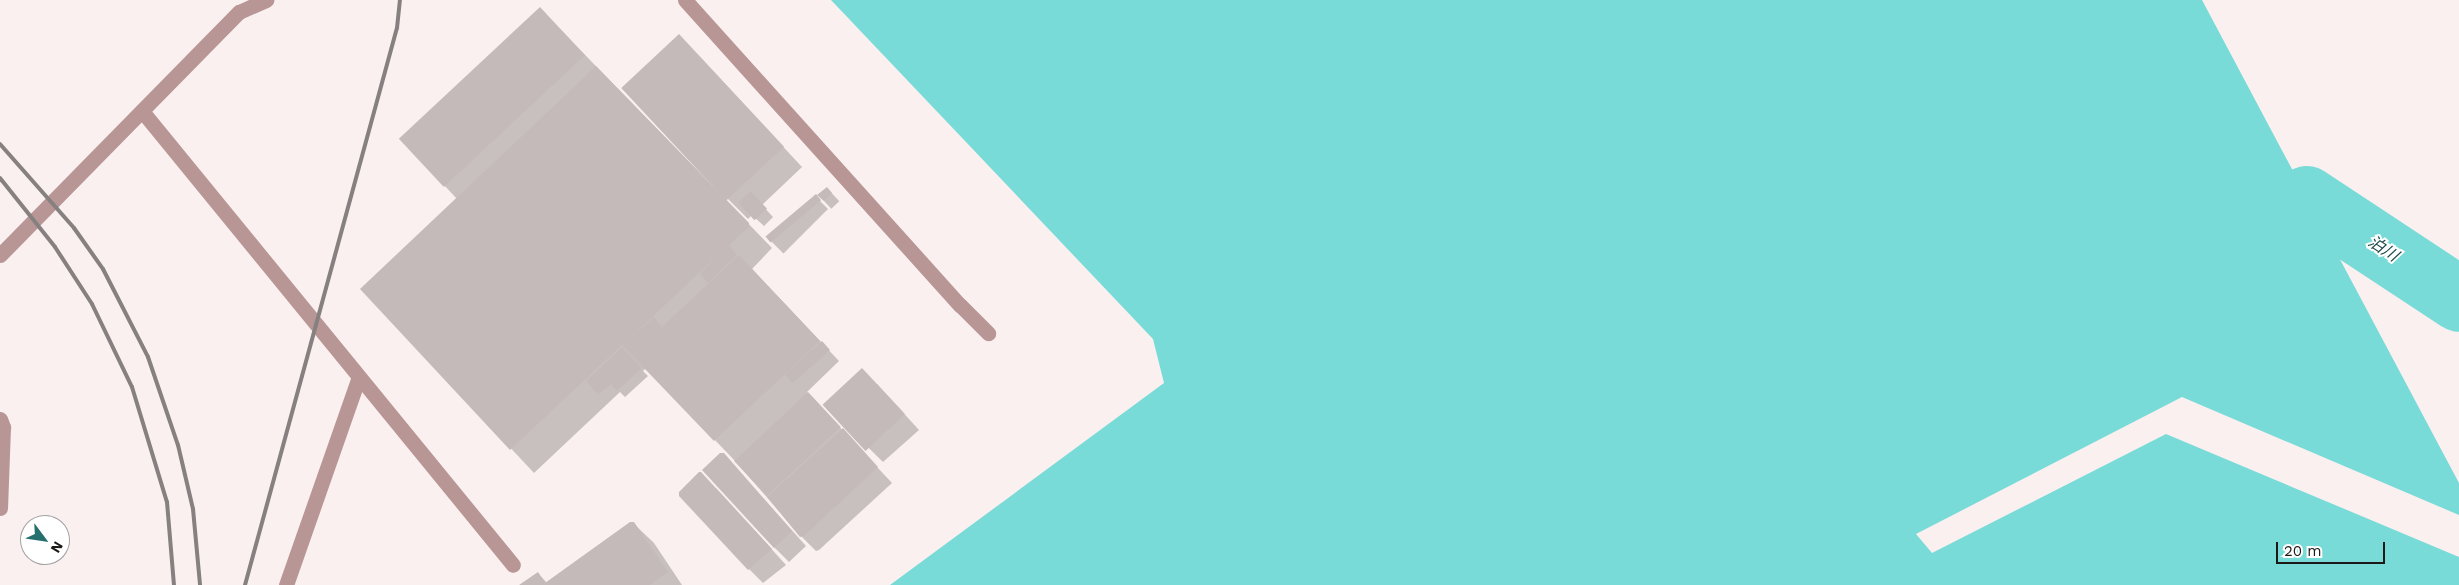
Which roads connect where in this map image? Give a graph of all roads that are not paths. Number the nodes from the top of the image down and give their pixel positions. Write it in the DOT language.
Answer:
graph roads {
  1 [pos="266,0"];
  2 [pos="685,0"];
  3 [pos="142,111"];
  4 [pos="0,255"];
  5 [pos="988,333"];
  6 [pos="359,376"];
  7 [pos="0,419"];
  8 [pos="0,508"];
  9 [pos="513,565"];
  10 [pos="286,585"];
  1 -- 3 [label="lane"];
  2 -- 5 [label="lane"];
  3 -- 4 [label="lane"];
  3 -- 6 [label="lane"];
  6 -- 9 [label="lane"];
  6 -- 10 [label="lane"];
  7 -- 8 [label="lane"];
}
